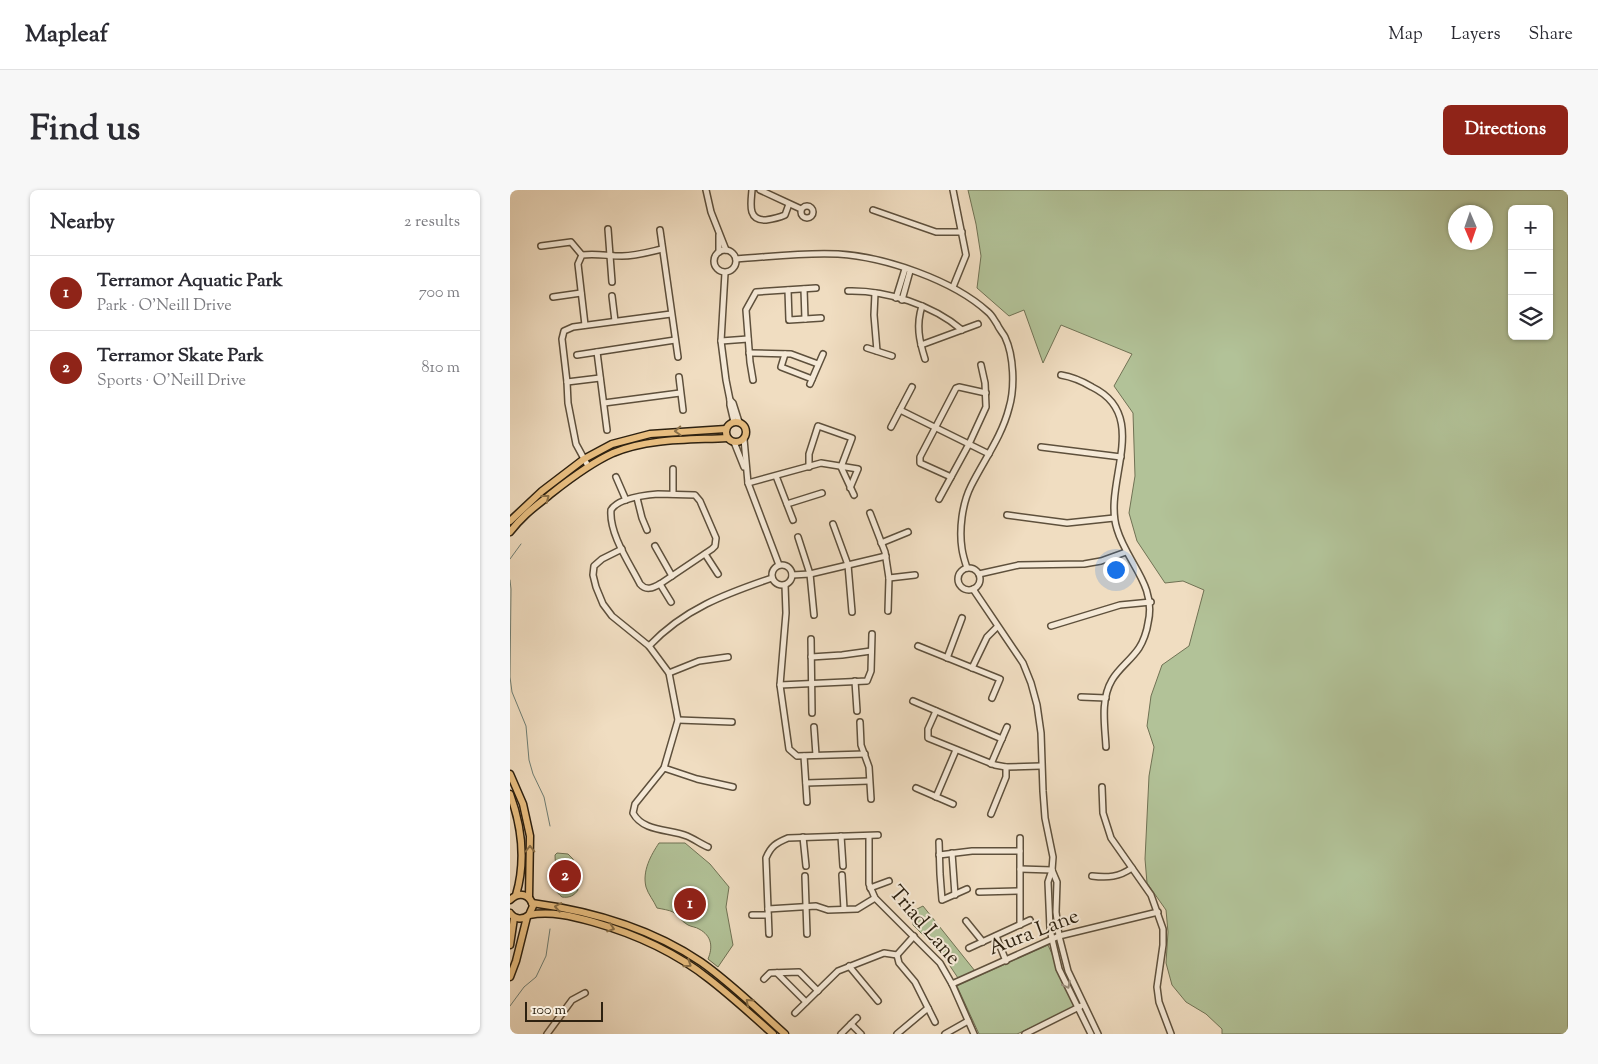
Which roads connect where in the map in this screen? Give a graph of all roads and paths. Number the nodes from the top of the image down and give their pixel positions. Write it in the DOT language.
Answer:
graph roads {
  1 [pos="706,190"];
  2 [pos="752,190"];
  3 [pos="760,190"];
  4 [pos="953,190"];
  5 [pos="789,204"];
  6 [pos="801,209"];
  7 [pos="873,210"];
  8 [pos="608,229"];
  9 [pos="660,230"];
  10 [pos="962,232"];
  11 [pos="719,234"];
  12 [pos="541,246"];
  13 [pos="662,249"];
  14 [pos="726,250"];
  15 [pos="719,252"];
  16 [pos="582,255"];
  17 [pos="610,255"];
  18 [pos="736,260"];
  19 [pos="908,270"];
  20 [pos="725,273"];
  21 [pos="612,282"];
  22 [pos="953,287"];
  23 [pos="816,288"];
  24 [pos="804,289"];
  25 [pos="788,290"];
  26 [pos="848,290"];
  27 [pos="581,293"];
  28 [pos="875,293"];
  29 [pos="612,296"];
  30 [pos="553,297"];
  31 [pos="899,299"];
  32 [pos="922,306"];
  33 [pos="671,314"];
  34 [pos="821,318"];
  35 [pos="805,319"];
  36 [pos="615,321"];
  37 [pos="978,324"];
  38 [pos="585,325"];
  39 [pos="962,330"];
  40 [pos="748,339"];
  41 [pos="675,340"];
  42 [pos="720,341"];
  43 [pos="921,345"];
  44 [pos="867,348"];
  45 [pos="877,351"];
  46 [pos="597,352"];
  47 [pos="749,353"];
  48 [pos="785,354"];
  49 [pos="823,354"];
  50 [pos="577,355"];
  51 [pos="892,356"];
  52 [pos="678,357"];
  53 [pos="925,358"];
  54 [pos="818,364"];
  55 [pos="981,365"];
  56 [pos="1061,375"];
  57 [pos="679,377"];
  58 [pos="600,378"];
  59 [pos="753,380"];
  60 [pos="568,382"];
  61 [pos="912,387"];
  62 [pos="680,393"];
  63 [pos="986,393"];
  64 [pos="604,403"];
  65 [pos="683,410"];
  66 [pos="900,410"];
  67 [pos="736,422"];
  68 [pos="891,427"];
  69 [pos="934,428"];
  70 [pos="726,429"];
  71 [pos="608,430"];
  72 [pos="728,438"];
  73 [pos="744,439"];
  74 [pos="734,442"];
  75 [pos="969,444"];
  76 [pos="1041,447"];
  77 [pos="989,454"];
  78 [pos="1121,457"];
  79 [pos="584,459"];
  80 [pos="588,466"];
  81 [pos="841,466"];
  82 [pos="809,467"];
  83 [pos="673,469"];
  84 [pos="746,472"];
  85 [pos="776,476"];
  86 [pos="616,477"];
  87 [pos="951,477"];
  88 [pos="748,483"];
  89 [pos="850,488"];
  90 [pos="822,493"];
  91 [pos="673,494"];
  92 [pos="854,495"];
  93 [pos="637,498"];
  94 [pos="939,499"];
  95 [pos="626,500"];
  96 [pos="787,504"];
  97 [pos="870,512"];
  98 [pos="1007,515"];
  99 [pos="1114,518"];
  100 [pos="793,520"];
  101 [pos="510,521"];
  102 [pos="833,524"];
  103 [pos="647,530"];
  104 [pos="510,532"];
  105 [pos="908,532"];
  106 [pos="798,537"];
  107 [pos="881,543"];
  108 [pos="656,546"];
  109 [pos="622,548"];
  110 [pos="1126,552"];
  111 [pos="705,554"];
  112 [pos="886,556"];
  113 [pos="779,565"];
  114 [pos="848,565"];
  115 [pos="967,568"];
  116 [pos="718,574"];
  117 [pos="810,574"];
  118 [pos="915,574"];
  119 [pos="979,574"];
  120 [pos="792,575"];
  121 [pos="672,576"];
  122 [pos="772,578"];
  123 [pos="888,578"];
  124 [pos="660,584"];
  125 [pos="785,585"];
  126 [pos="972,589"];
  127 [pos="670,602"];
  128 [pos="1150,602"];
  129 [pos="888,611"];
  130 [pos="852,612"];
  131 [pos="814,615"];
  132 [pos="962,618"];
  133 [pos="1051,626"];
  134 [pos="997,627"];
  135 [pos="872,634"];
  136 [pos="811,639"];
  137 [pos="649,646"];
  138 [pos="918,646"];
  139 [pos="871,651"];
  140 [pos="728,657"];
  141 [pos="811,657"];
  142 [pos="947,658"];
  143 [pos="972,668"];
  144 [pos="669,673"];
  145 [pos="855,682"];
  146 [pos="810,683"];
  147 [pos="780,685"];
  148 [pos="992,698"];
  149 [pos="1080,698"];
  150 [pos="1106,698"];
  151 [pos="913,701"];
  152 [pos="857,711"];
  153 [pos="936,711"];
  154 [pos="812,714"];
  155 [pos="678,720"];
  156 [pos="732,722"];
  157 [pos="860,722"];
  158 [pos="814,726"];
  159 [pos="1007,728"];
  160 [pos="1002,739"];
  161 [pos="1106,747"];
  162 [pos="956,750"];
  163 [pos="865,754"];
  164 [pos="816,755"];
  165 [pos="804,756"];
  166 [pos="992,764"];
  167 [pos="1041,766"];
  168 [pos="1006,767"];
  169 [pos="664,768"];
  170 [pos="510,774"];
  171 [pos="869,781"];
  172 [pos="806,783"];
  173 [pos="733,787"];
  174 [pos="1102,787"];
  175 [pos="916,788"];
  176 [pos="510,794"];
  177 [pos="936,797"];
  178 [pos="870,799"];
  179 [pos="807,802"];
  180 [pos="952,804"];
  181 [pos="990,814"];
  182 [pos="878,835"];
  183 [pos="841,836"];
  184 [pos="869,836"];
  185 [pos="803,837"];
  186 [pos="1020,838"];
  187 [pos="939,842"];
  188 [pos="708,848"];
  189 [pos="1020,850"];
  190 [pos="952,853"];
  191 [pos="939,855"];
  192 [pos="806,866"];
  193 [pos="843,866"];
  194 [pos="1132,868"];
  195 [pos="1020,869"];
  196 [pos="1052,870"];
  197 [pos="804,876"];
  198 [pos="842,876"];
  199 [pos="1092,876"];
  200 [pos="889,881"];
  201 [pos="870,888"];
  202 [pos="967,889"];
  203 [pos="1019,890"];
  204 [pos="979,892"];
  205 [pos="516,895"];
  206 [pos="954,895"];
  207 [pos="875,898"];
  208 [pos="510,900"];
  209 [pos="531,900"];
  210 [pos="806,906"];
  211 [pos="844,909"];
  212 [pos="768,912"];
  213 [pos="1158,912"];
  214 [pos="752,915"];
  215 [pos="512,916"];
  216 [pos="528,916"];
  217 [pos="1030,920"];
  218 [pos="966,921"];
  219 [pos="1020,925"];
  220 [pos="769,934"];
  221 [pos="807,934"];
  222 [pos="914,936"];
  223 [pos="996,936"];
  224 [pos="1059,936"];
  225 [pos="1052,939"];
  226 [pos="983,942"];
  227 [pos="510,945"];
  228 [pos="970,948"];
  229 [pos="897,955"];
  230 [pos="1006,961"];
  231 [pos="849,966"];
  232 [pos="777,972"];
  233 [pos="510,977"];
  234 [pos="764,979"];
  235 [pos="952,984"];
  236 [pos="818,991"];
  237 [pos="585,993"];
  238 [pos="878,1001"];
  239 [pos="806,1002"];
  240 [pos="1084,1004"];
  241 [pos="1078,1007"];
  242 [pos="928,1008"];
  243 [pos="795,1013"];
  244 [pos="857,1018"];
  245 [pos="968,1021"];
  246 [pos="936,1022"];
  247 [pos="852,1024"];
  248 [pos="547,1034"];
  249 [pos="773,1034"];
  250 [pos="785,1034"];
  251 [pos="841,1034"];
  252 [pos="861,1034"];
  253 [pos="897,1034"];
  254 [pos="945,1034"];
  255 [pos="974,1034"];
  256 [pos="1025,1034"];
  257 [pos="1091,1034"];
  258 [pos="1098,1034"];
  259 [pos="1171,1034"];
  1 -- 11 [label="street"];
  2 -- 5 [label="street"];
  3 -- 5 [label="street"];
  4 -- 10 [label="street"];
  5 -- 6 [label="street"];
  7 -- 10 [label="street"];
  8 -- 17 [label="street"];
  9 -- 13 [label="street"];
  10 -- 22 [label="street"];
  11 -- 14 [label="street"];
  11 -- 15 [label="street"];
  12 -- 16 [label="street"];
  13 -- 17 [label="street"];
  13 -- 33 [label="street"];
  14 -- 15 [label="street"];
  14 -- 18 [label="street"];
  15 -- 20 [label="street"];
  16 -- 17 [label="street"];
  16 -- 27 [label="street"];
  17 -- 21 [label="street"];
  18 -- 19 [label="street"];
  18 -- 20 [label="street"];
  19 -- 22 [label="street"];
  19 -- 31 [label="street"];
  20 -- 42 [label="street"];
  22 -- 77 [label="street"];
  23 -- 24 [label="street"];
  24 -- 25 [label="street"];
  24 -- 35 [label="street"];
  25 -- 35 [label="street"];
  25 -- 40 [label="street"];
  26 -- 28 [label="street"];
  27 -- 30 [label="street"];
  27 -- 38 [label="street"];
  28 -- 31 [label="street"];
  28 -- 45 [label="street"];
  29 -- 36 [label="street"];
  31 -- 32 [label="street"];
  32 -- 39 [label="street"];
  32 -- 43 [label="street"];
  33 -- 36 [label="street"];
  33 -- 41 [label="street"];
  34 -- 35 [label="street"];
  36 -- 38 [label="street"];
  37 -- 39 [label="street"];
  38 -- 60 [label="street"];
  39 -- 43 [label="street"];
  40 -- 42 [label="street"];
  40 -- 47 [label="street"];
  41 -- 46 [label="street"];
  41 -- 52 [label="street"];
  42 -- 67 [label="street"];
  43 -- 53 [label="street"];
  44 -- 45 [label="street"];
  45 -- 51 [label="street"];
  46 -- 50 [label="street"];
  46 -- 58 [label="street"];
  47 -- 48 [label="street"];
  47 -- 59 [label="street"];
  48 -- 54 [label="street"];
  48 -- 54 [label="street"];
  49 -- 54 [label="street"];
  55 -- 63 [label="street"];
  56 -- 78 [label="street"];
  57 -- 62 [label="street"];
  58 -- 60 [label="street"];
  58 -- 64 [label="street"];
  60 -- 79 [label="street"];
  61 -- 66 [label="street"];
  62 -- 64 [label="street"];
  62 -- 65 [label="street"];
  63 -- 69 [label="street"];
  63 -- 75 [label="street"];
  64 -- 71 [label="street"];
  66 -- 68 [label="street"];
  66 -- 69 [label="street"];
  67 -- 70 [label="main road"];
  67 -- 73 [label="main road"];
  69 -- 75 [label="street"];
  69 -- 87 [label="street"];
  70 -- 72 [label="main road"];
  70 -- 79 [label="main road, one-way"];
  72 -- 74 [label="main road"];
  72 -- 80 [label="main road"];
  73 -- 74 [label="main road"];
  73 -- 84 [label="street"];
  74 -- 84 [label="street"];
  75 -- 77 [label="street"];
  75 -- 87 [label="street"];
  76 -- 78 [label="street"];
  77 -- 115 [label="street"];
  78 -- 99 [label="street"];
  79 -- 80 [label="street"];
  79 -- 101 [label="main road"];
  104 -- 80 [label="main road, one-way"];
  81 -- 82 [label="street"];
  81 -- 82 [label="street"];
  81 -- 89 [label="street"];
  81 -- 89 [label="street"];
  82 -- 85 [label="street"];
  83 -- 91 [label="street"];
  84 -- 88 [label="street"];
  85 -- 88 [label="street"];
  85 -- 96 [label="street"];
  86 -- 95 [label="street"];
  87 -- 94 [label="street"];
  88 -- 113 [label="street"];
  89 -- 92 [label="street"];
  90 -- 96 [label="street"];
  91 -- 93 [label="street"];
  91 -- 111 [label="street"];
  93 -- 95 [label="street"];
  93 -- 103 [label="street"];
  95 -- 109 [label="street"];
  96 -- 100 [label="street"];
  97 -- 107 [label="street"];
  98 -- 99 [label="street"];
  99 -- 110 [label="street"];
  102 -- 114 [label="street"];
  105 -- 107 [label="street"];
  106 -- 117 [label="street"];
  107 -- 112 [label="street"];
  108 -- 121 [label="street"];
  109 -- 124 [label="street"];
  109 -- 137 [label="street"];
  110 -- 119 [label="street"];
  110 -- 128 [label="street"];
  111 -- 116 [label="street"];
  111 -- 121 [label="street"];
  112 -- 114 [label="street"];
  112 -- 123 [label="street"];
  113 -- 120 [label="street"];
  113 -- 122 [label="street"];
  114 -- 117 [label="street"];
  114 -- 130 [label="street"];
  115 -- 119 [label="street"];
  115 -- 126 [label="street"];
  117 -- 120 [label="street"];
  117 -- 131 [label="street"];
  118 -- 123 [label="street"];
  119 -- 126 [label="street"];
  120 -- 125 [label="street"];
  121 -- 124 [label="street"];
  122 -- 125 [label="street"];
  122 -- 137 [label="street"];
  123 -- 129 [label="street"];
  124 -- 127 [label="street"];
  125 -- 147 [label="street"];
  126 -- 134 [label="street"];
  128 -- 133 [label="street"];
  128 -- 150 [label="street"];
  132 -- 142 [label="street"];
  134 -- 143 [label="street"];
  134 -- 167 [label="street"];
  135 -- 139 [label="street"];
  136 -- 141 [label="street"];
  137 -- 144 [label="street"];
  138 -- 142 [label="street"];
  139 -- 141 [label="street"];
  139 -- 145 [label="street"];
  140 -- 144 [label="street"];
  141 -- 146 [label="street"];
  142 -- 143 [label="street"];
  143 -- 148 [label="street"];
  144 -- 155 [label="street"];
  145 -- 146 [label="street"];
  145 -- 152 [label="street"];
  146 -- 147 [label="street"];
  146 -- 154 [label="street"];
  147 -- 165 [label="street"];
  149 -- 150 [label="street"];
  150 -- 161 [label="street"];
  151 -- 153 [label="street"];
  153 -- 160 [label="street"];
  153 -- 162 [label="street"];
  155 -- 156 [label="street"];
  155 -- 169 [label="street"];
  157 -- 163 [label="street"];
  158 -- 164 [label="street"];
  159 -- 160 [label="street"];
  160 -- 166 [label="street"];
  162 -- 166 [label="street"];
  162 -- 177 [label="street"];
  163 -- 164 [label="street"];
  163 -- 171 [label="street"];
  164 -- 165 [label="street"];
  165 -- 172 [label="street"];
  166 -- 168 [label="street"];
  167 -- 168 [label="street"];
  167 -- 196 [label="street"];
  168 -- 181 [label="street"];
  169 -- 173 [label="street"];
  169 -- 188 [label="street"];
  209 -- 170 [label="main road, one-way"];
  171 -- 172 [label="street"];
  171 -- 178 [label="street"];
  172 -- 179 [label="street"];
  174 -- 194 [label="street"];
  175 -- 177 [label="street"];
  176 -- 205 [label="main road"];
  177 -- 180 [label="street"];
  182 -- 184 [label="street"];
  183 -- 184 [label="street"];
  183 -- 185 [label="street"];
  183 -- 193 [label="street"];
  184 -- 201 [label="street, Triad Lane"];
  185 -- 192 [label="street"];
  185 -- 212 [label="street"];
  186 -- 189 [label="street"];
  187 -- 191 [label="street"];
  189 -- 190 [label="street"];
  189 -- 195 [label="street"];
  190 -- 191 [label="street"];
  190 -- 206 [label="street"];
  191 -- 206 [label="street"];
  194 -- 199 [label="street"];
  194 -- 213 [label="street"];
  195 -- 196 [label="street"];
  195 -- 203 [label="street"];
  196 -- 224 [label="street"];
  196 -- 225 [label="street"];
  197 -- 210 [label="street"];
  198 -- 211 [label="street"];
  200 -- 201 [label="street"];
  201 -- 207 [label="street, Triad Lane"];
  202 -- 206 [label="street"];
  203 -- 204 [label="street"];
  203 -- 219 [label="street"];
  205 -- 208 [label="main road"];
  205 -- 209 [label="main road"];
  207 -- 211 [label="street"];
  207 -- 222 [label="street, Triad Lane"];
  209 -- 216 [label="main road"];
  250 -- 209 [label="main road, one-way"];
  210 -- 211 [label="street"];
  210 -- 212 [label="street"];
  210 -- 221 [label="street"];
  212 -- 214 [label="street"];
  212 -- 220 [label="street"];
  213 -- 224 [label="street, Aura Lane"];
  213 -- 259 [label="street"];
  215 -- 216 [label="main road"];
  215 -- 227 [label="main road"];
  216 -- 233 [label="main road"];
  216 -- 249 [label="main road, one-way"];
  217 -- 219 [label="street"];
  218 -- 226 [label="street"];
  219 -- 223 [label="street"];
  222 -- 229 [label="street"];
  222 -- 235 [label="street, Triad Lane"];
  223 -- 226 [label="street"];
  223 -- 230 [label="street"];
  224 -- 225 [label="street, Aura Lane"];
  224 -- 240 [label="street"];
  225 -- 230 [label="street, Aura Lane"];
  225 -- 241 [label="street, one-way"];
  226 -- 228 [label="street"];
  229 -- 231 [label="street"];
  229 -- 242 [label="street"];
  230 -- 235 [label="street, Aura Lane"];
  231 -- 236 [label="street"];
  231 -- 238 [label="street"];
  232 -- 234 [label="street"];
  232 -- 236 [label="street"];
  232 -- 239 [label="street"];
  235 -- 245 [label="street, Triad Lane"];
  236 -- 239 [label="street"];
  237 -- 248 [label="street"];
  239 -- 243 [label="street"];
  240 -- 241 [label="street"];
  240 -- 258 [label="street"];
  241 -- 256 [label="street"];
  241 -- 257 [label="street"];
  242 -- 246 [label="street"];
  242 -- 253 [label="street"];
  244 -- 247 [label="street"];
  245 -- 254 [label="street"];
  245 -- 255 [label="street, Triad Lane"];
  247 -- 251 [label="street"];
  247 -- 252 [label="street"];
}
